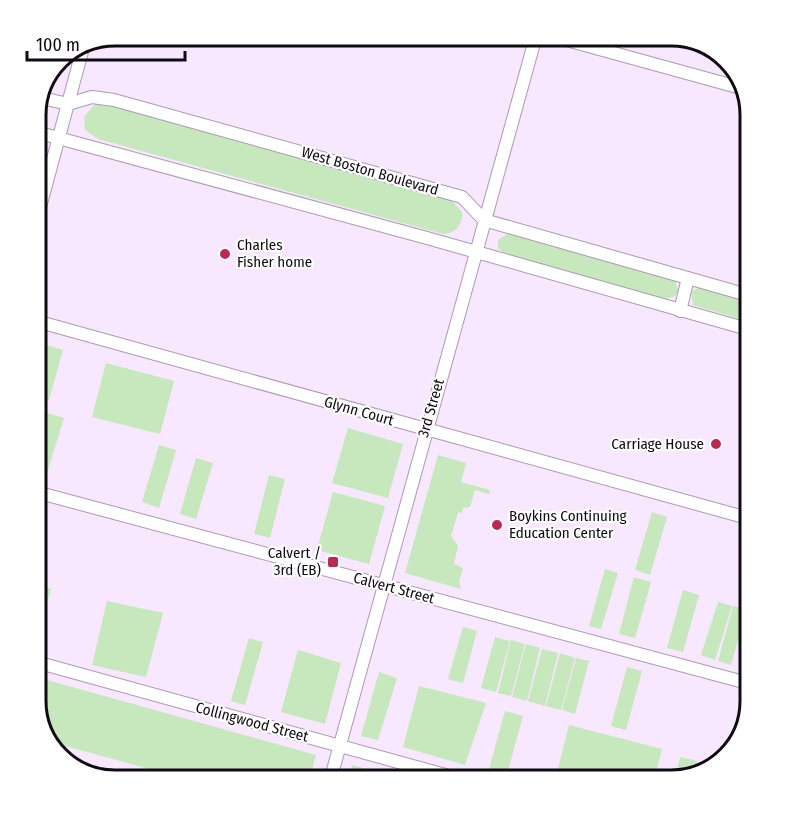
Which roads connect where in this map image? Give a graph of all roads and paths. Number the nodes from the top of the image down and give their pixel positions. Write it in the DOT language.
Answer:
graph roads {
  1 [pos="533,47"];
  2 [pos="592,47"];
  3 [pos="81,56"];
  4 [pos="733,85"];
  5 [pos="49,100"];
  6 [pos="68,104"];
  7 [pos="47,135"];
  8 [pos="59,138"];
  9 [pos="47,182"];
  10 [pos="484,220"];
  11 [pos="476,253"];
  12 [pos="688,278"];
  13 [pos="740,293"];
  14 [pos="680,310"];
  15 [pos="47,324"];
  16 [pos="740,327"];
  17 [pos="426,428"];
  18 [pos="46,495"];
  19 [pos="740,516"];
  20 [pos="382,584"];
  21 [pos="46,665"];
  22 [pos="740,681"];
  23 [pos="339,746"];
  24 [pos="333,770"];
  25 [pos="427,770"];
  1 -- 10 [label="street, 3rd Street"];
  2 -- 4 [label="street"];
  3 -- 6 [label="street"];
  5 -- 6 [label="street, West Boston Boulevard"];
  6 -- 8 [label="street"];
  6 -- 10 [label="street, West Boston Boulevard"];
  7 -- 8 [label="street"];
  8 -- 9 [label="street"];
  8 -- 11 [label="street"];
  10 -- 11 [label="street, 3rd Street"];
  10 -- 12 [label="street"];
  11 -- 14 [label="street"];
  11 -- 17 [label="street, 3rd Street"];
  12 -- 13 [label="street"];
  12 -- 14 [label="street"];
  14 -- 16 [label="street"];
  15 -- 17 [label="street, Glynn Court"];
  17 -- 19 [label="street, Glynn Court"];
  17 -- 20 [label="street, 3rd Street"];
  18 -- 20 [label="street, Calvert Street"];
  20 -- 22 [label="street, Calvert Street"];
  20 -- 23 [label="street, 3rd Street"];
  21 -- 23 [label="street, Collingwood Street"];
  23 -- 24 [label="street, 3rd Street"];
  23 -- 25 [label="street, Collingwood Street"];
}
